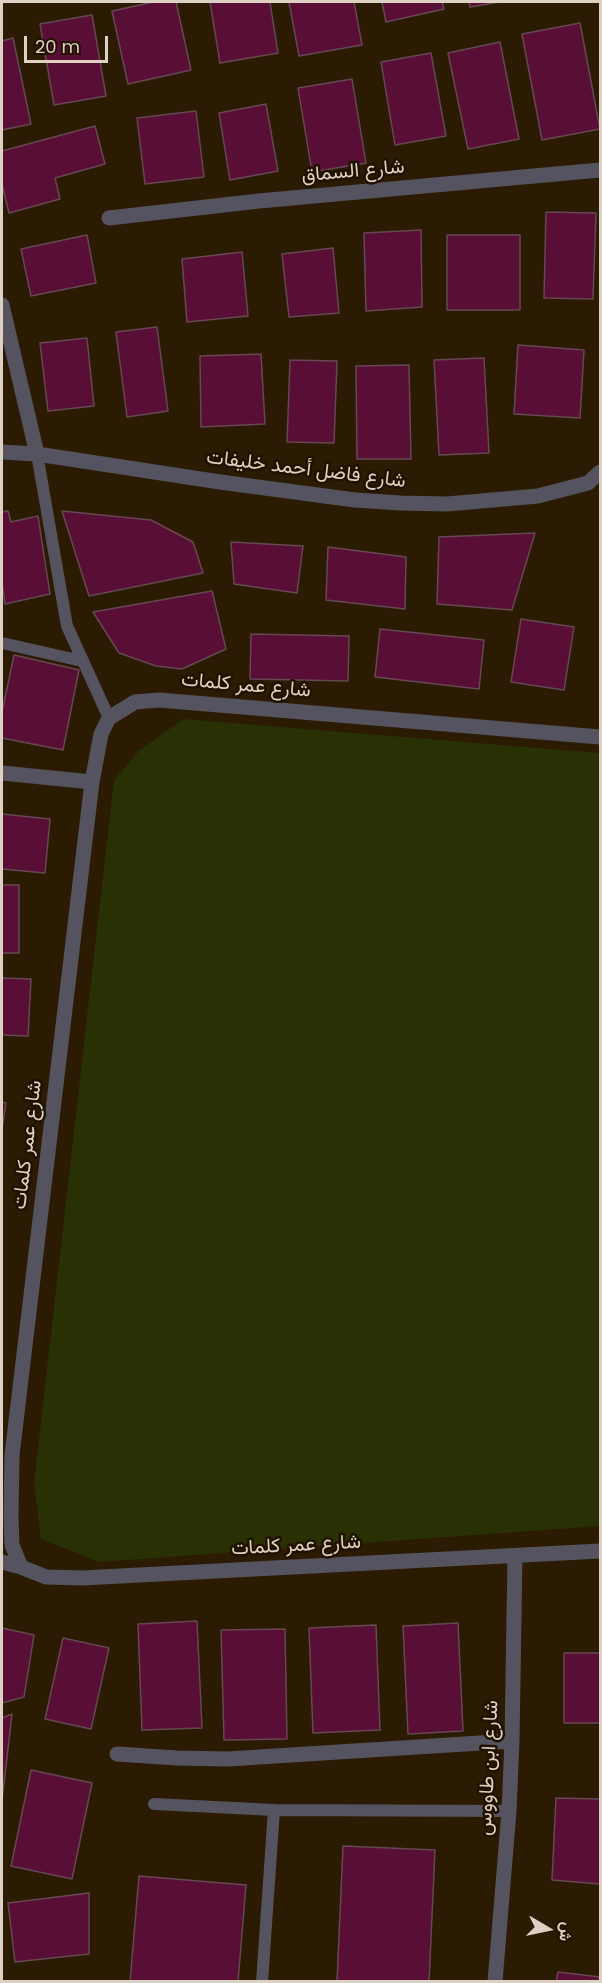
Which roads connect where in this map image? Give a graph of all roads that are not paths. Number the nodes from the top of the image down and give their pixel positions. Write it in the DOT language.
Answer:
graph roads {
  1 [pos="600,170"];
  2 [pos="109,218"];
  3 [pos="2,305"];
  4 [pos="2,452"];
  5 [pos="37,454"];
  6 [pos="600,472"];
  7 [pos="2,644"];
  8 [pos="82,661"];
  9 [pos="109,718"];
  10 [pos="600,737"];
  11 [pos="2,773"];
  12 [pos="92,782"];
  13 [pos="600,1551"];
  14 [pos="515,1556"];
  15 [pos="2,1563"];
  16 [pos="21,1568"];
  17 [pos="513,1741"];
  18 [pos="117,1754"];
  19 [pos="154,1804"];
  20 [pos="274,1810"];
  21 [pos="509,1811"];
  22 [pos="262,1982"];
  23 [pos="495,1982"];
  1 -- 2 [label="street, شارع السماق"];
  3 -- 5 [label="street"];
  4 -- 5 [label="street, شارع فاضل أحمد خليفات"];
  5 -- 6 [label="street, شارع فاضل أحمد خليفات"];
  5 -- 8 [label="lane"];
  7 -- 8 [label="lane"];
  8 -- 9 [label="lane"];
  9 -- 10 [label="street, شارع عمر كلمات"];
  9 -- 12 [label="street, شارع عمر كلمات"];
  11 -- 12 [label="street"];
  12 -- 16 [label="street, شارع عمر كلمات"];
  13 -- 14 [label="street, شارع عمر كلمات"];
  14 -- 16 [label="street, شارع عمر كلمات"];
  14 -- 17 [label="street, شارع ابن طاووس"];
  15 -- 16 [label="street"];
  17 -- 18 [label="street"];
  17 -- 21 [label="street, شارع ابن طاووس"];
  19 -- 20 [label="lane"];
  20 -- 21 [label="lane"];
  20 -- 22 [label="lane"];
  21 -- 23 [label="street, شارع ابن طاووس"];
}
